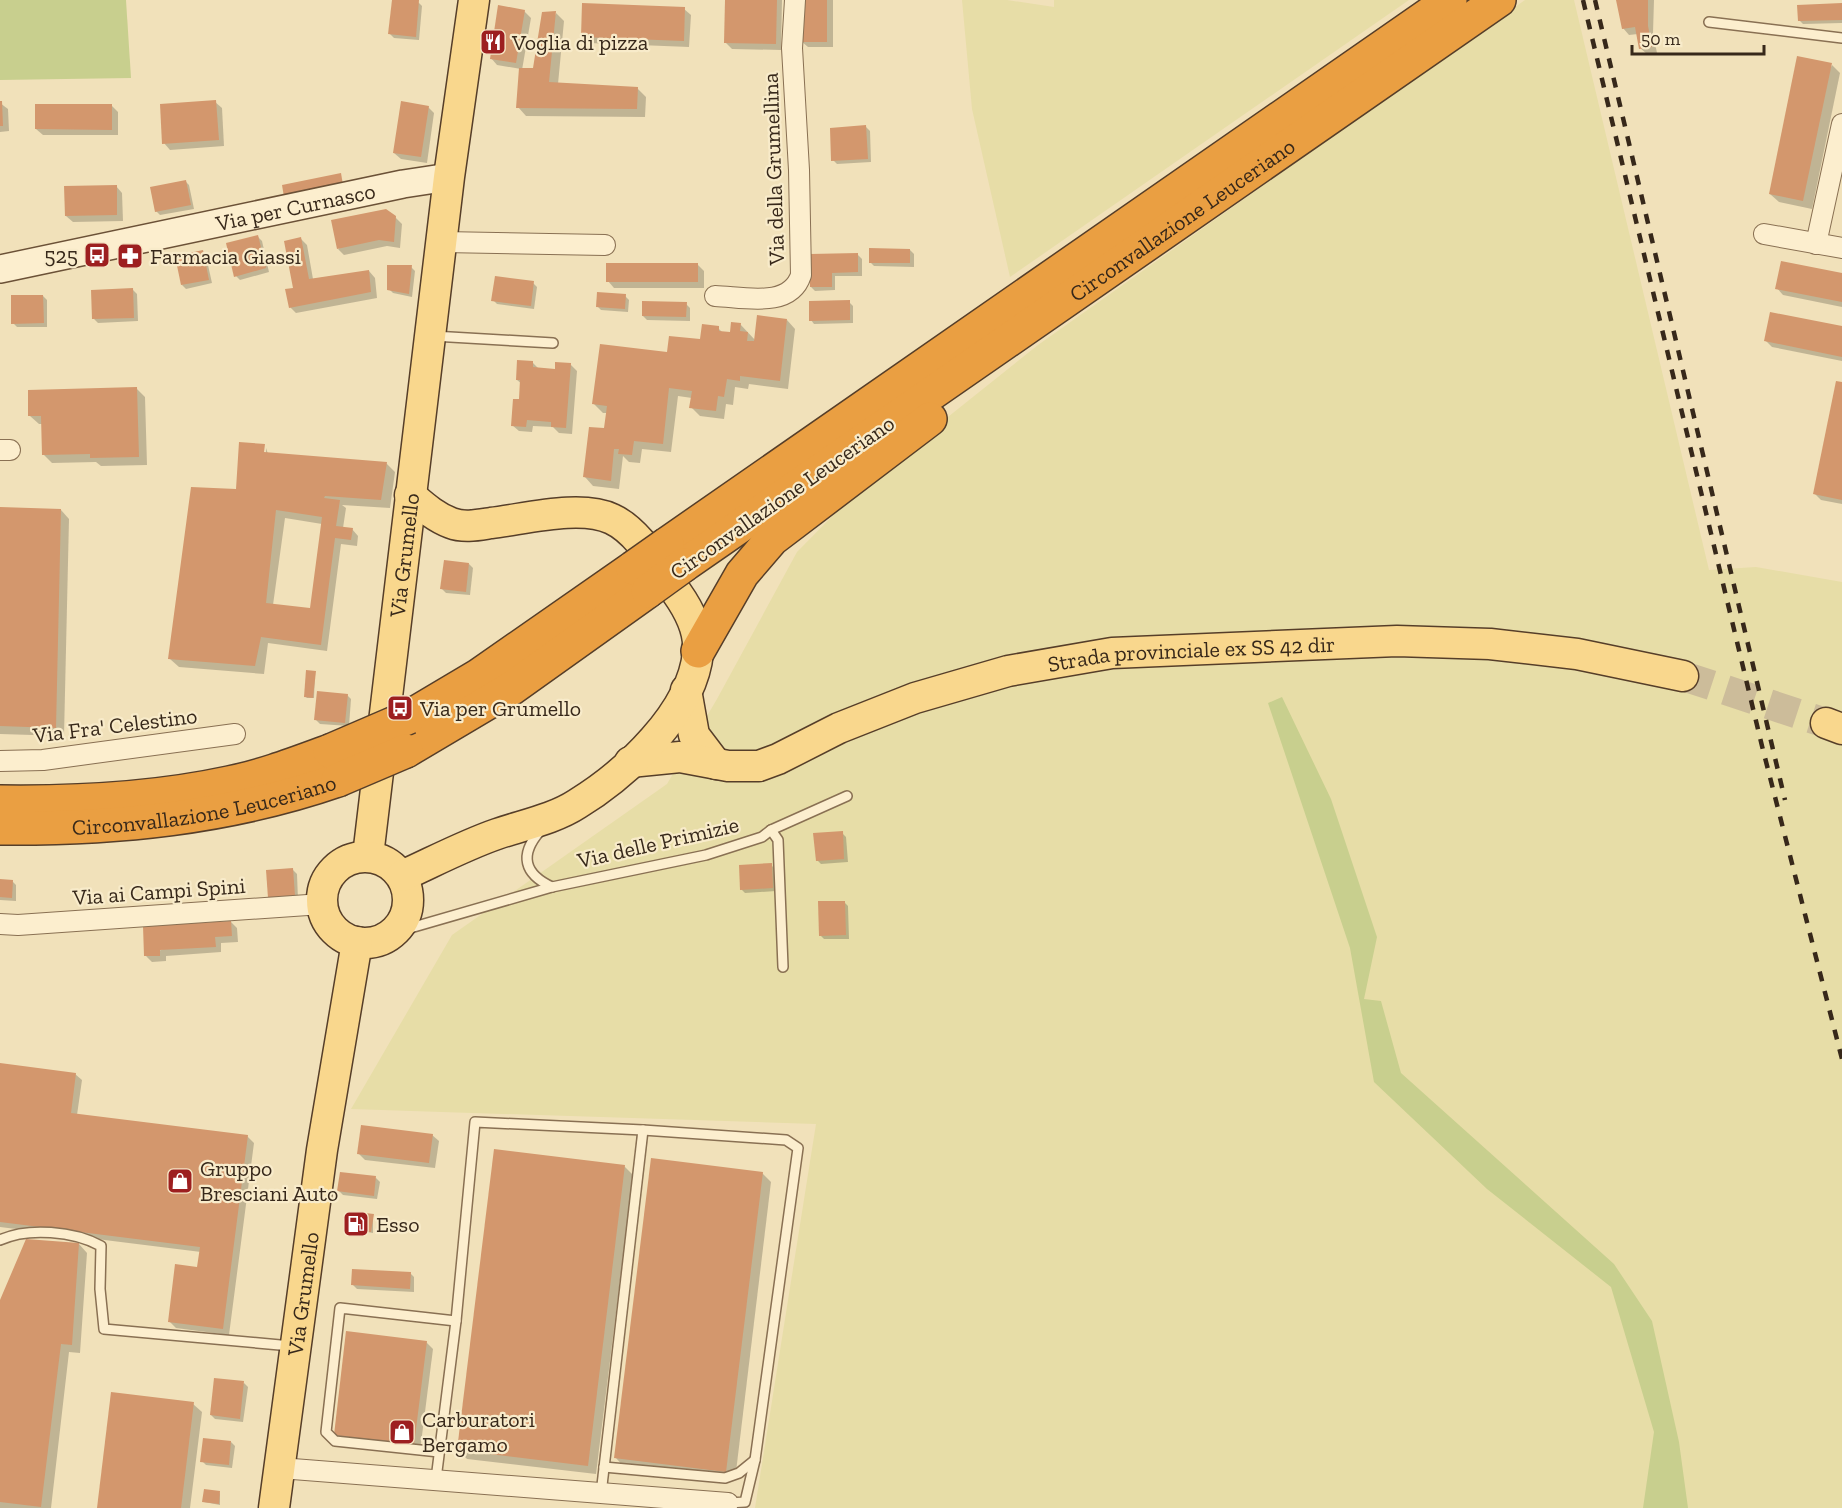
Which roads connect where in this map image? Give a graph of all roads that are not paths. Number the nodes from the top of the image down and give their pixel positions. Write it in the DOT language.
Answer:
graph roads {
  1 [pos="474,0"];
  2 [pos="795,0"];
  3 [pos="1424,0"];
  4 [pos="1450,0"];
  5 [pos="1499,0"];
  6 [pos="1709,22"];
  7 [pos="1842,38"];
  8 [pos="1335,78"];
  9 [pos="1842,124"];
  10 [pos="449,177"];
  11 [pos="1764,234"];
  12 [pos="443,242"];
  13 [pos="1816,244"];
  14 [pos="605,245"];
  15 [pos="1842,248"];
  16 [pos="0,269"];
  17 [pos="715,296"];
  18 [pos="431,336"];
  19 [pos="553,343"];
  20 [pos="998,346"];
  21 [pos="410,495"];
  22 [pos="675,555"];
  23 [pos="640,580"];
  24 [pos="698,651"];
  25 [pos="1683,676"];
  26 [pos="686,690"];
  27 [pos="235,734"];
  28 [pos="0,761"];
  29 [pos="630,762"];
  30 [pos="716,764"];
  31 [pos="334,766"];
  32 [pos="847,796"];
  33 [pos="0,802"];
  34 [pos="554,814"];
  35 [pos="0,828"];
  36 [pos="771,830"];
  37 [pos="368,856"];
  38 [pos="402,876"];
  39 [pos="552,887"];
  40 [pos="322,904"];
  41 [pos="0,924"];
  42 [pos="393,933"];
  43 [pos="357,942"];
  44 [pos="783,967"];
  45 [pos="644,1130"];
  46 [pos="0,1240"];
  47 [pos="456,1321"];
  48 [pos="296,1346"];
  49 [pos="439,1452"];
  50 [pos="755,1460"];
  51 [pos="604,1467"];
  52 [pos="280,1468"];
  53 [pos="436,1479"];
  54 [pos="601,1495"];
  55 [pos="718,1504"];
  56 [pos="274,1508"];
  1 -- 10 [label="main road, Via Grumello"];
  2 -- 17 [label="street, Via della Grumellina"];
  3 -- 8 [label="highway"];
  4 -- 8 [label="highway, Circonvallazione Leuceriano"];
  5 -- 20 [label="highway, Circonvallazione Leuceriano"];
  6 -- 7 [label="lane"];
  8 -- 22 [label="highway, Circonvallazione Leuceriano"];
  9 -- 13 [label="street"];
  10 -- 12 [label="main road, Via Grumello"];
  10 -- 16 [label="street, Via per Curnasco"];
  11 -- 13 [label="street"];
  12 -- 14 [label="street"];
  12 -- 18 [label="main road, Via Grumello"];
  13 -- 15 [label="street"];
  18 -- 19 [label="lane"];
  18 -- 21 [label="main road, Via Grumello"];
  20 -- 22 [label="highway, Circonvallazione Leuceriano"];
  20 -- 24 [label="highway"];
  21 -- 24 [label="main road"];
  21 -- 37 [label="main road, Via Grumello"];
  22 -- 23 [label="highway, Circonvallazione Leuceriano, bridge"];
  23 -- 31 [label="highway, Circonvallazione Leuceriano, bridge"];
  23 -- 31 [label="highway, Circonvallazione Leuceriano, bridge"];
  24 -- 26 [label="main road"];
  25 -- 30 [label="main road, Strada provinciale ex SS 42 dir"];
  26 -- 29 [label="main road"];
  26 -- 30 [label="main road"];
  27 -- 28 [label="street, Via Fra' Celestino"];
  29 -- 30 [label="main road, Strada provinciale ex SS 42 dir"];
  29 -- 34 [label="main road"];
  31 -- 33 [label="highway, Circonvallazione Leuceriano"];
  31 -- 35 [label="highway, Circonvallazione Leuceriano"];
  32 -- 36 [label="lane, Via delle Primizie"];
  34 -- 38 [label="main road"];
  34 -- 39 [label="lane, Via delle Primizie"];
  36 -- 39 [label="lane, Via delle Primizie"];
  36 -- 44 [label="lane, Via delle Primizie"];
  37 -- 38 [label="main road"];
  37 -- 40 [label="main road"];
  38 -- 42 [label="main road"];
  39 -- 42 [label="lane, Via delle Primizie"];
  40 -- 41 [label="street, Via ai Campi Spini"];
  40 -- 43 [label="main road"];
  42 -- 43 [label="main road"];
  43 -- 48 [label="main road, Via Grumello"];
  45 -- 47 [label="lane"];
  45 -- 50 [label="lane"];
  45 -- 51 [label="lane"];
  46 -- 48 [label="lane"];
  47 -- 49 [label="lane"];
  47 -- 49 [label="lane"];
  48 -- 52 [label="main road, Via Grumello"];
  49 -- 53 [label="lane"];
  50 -- 51 [label="lane"];
  50 -- 55 [label="lane"];
  51 -- 54 [label="lane"];
  52 -- 53 [label="street"];
  52 -- 56 [label="main road, Via Grumello"];
  53 -- 54 [label="street"];
  54 -- 55 [label="street"];
}
